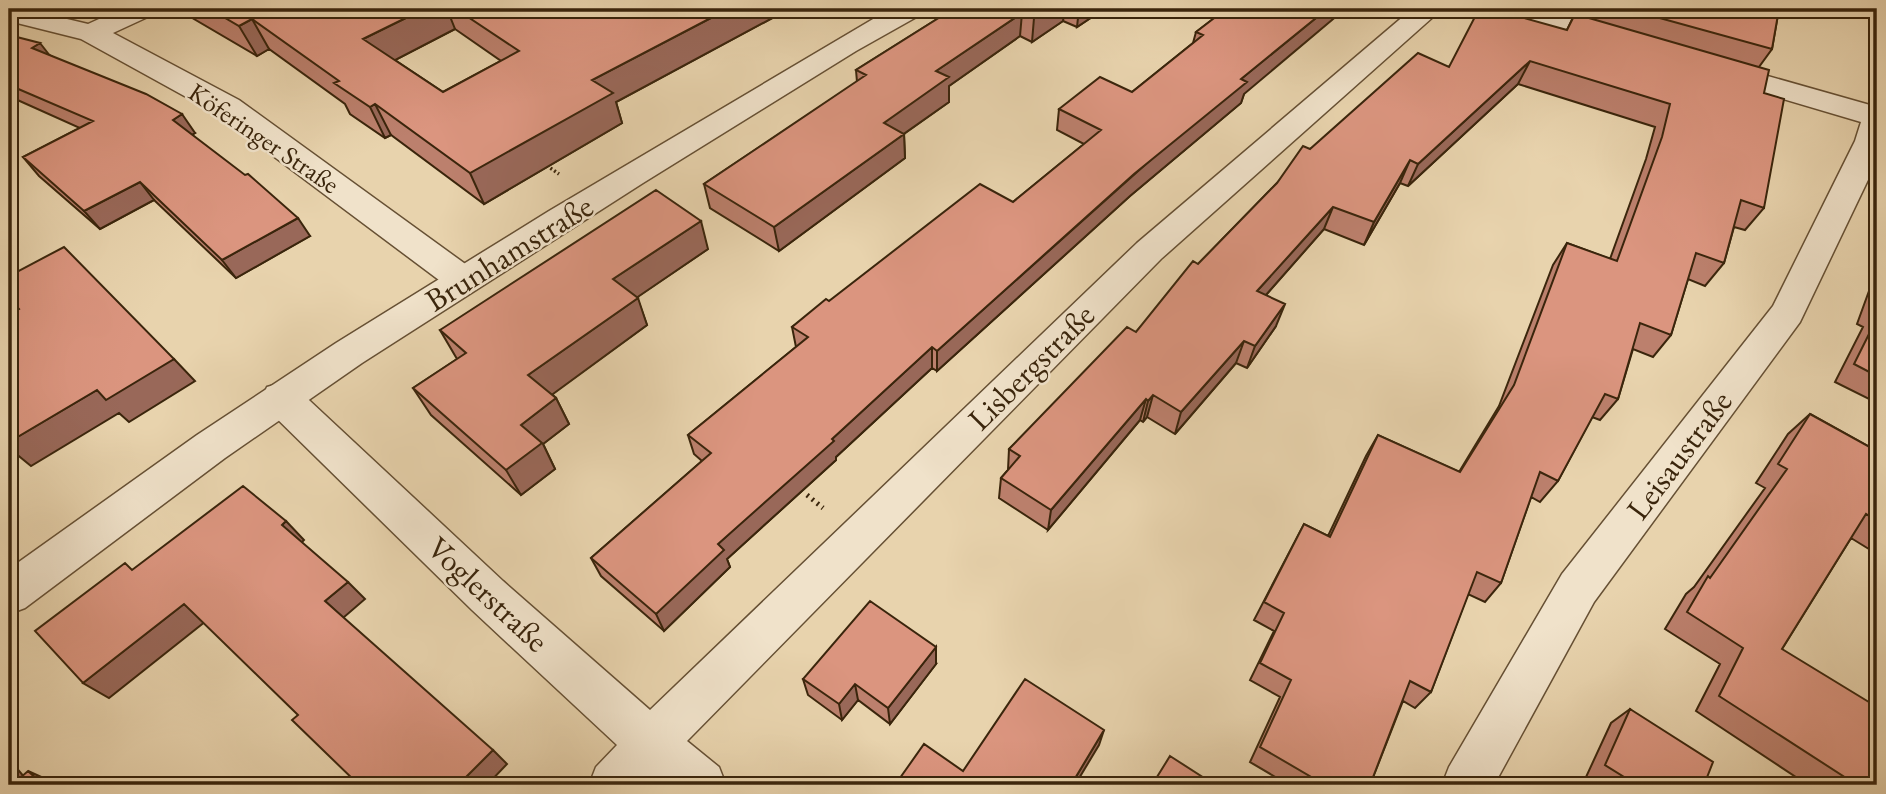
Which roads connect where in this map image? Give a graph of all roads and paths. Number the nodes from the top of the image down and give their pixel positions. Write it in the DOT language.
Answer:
graph roads {
  1 [pos="142,9"];
  2 [pos="910,9"];
  3 [pos="1428,9"];
  4 [pos="1508,9"];
  5 [pos="9,13"];
  6 [pos="91,33"];
  7 [pos="1639,47"];
  8 [pos="1692,63"];
  9 [pos="1877,117"];
  10 [pos="541,162"];
  11 [pos="563,177"];
  12 [pos="463,281"];
  13 [pos="281,398"];
  14 [pos="9,594"];
  15 [pos="651,743"];
  16 [pos="614,785"];
  17 [pos="701,785"];
  18 [pos="1467,785"];
  1 -- 6 [label="street"];
  2 -- 12 [label="street, Brunhamstraße"];
  3 -- 15 [label="street, Lisbergstraße"];
  4 -- 7 [label="street"];
  5 -- 6 [label="street, Köferinger Straße"];
  6 -- 12 [label="street, Köferinger Straße"];
  8 -- 9 [label="street"];
  9 -- 18 [label="street, Leisaustraße"];
  10 -- 11 [label="path"];
  12 -- 13 [label="street, Brunhamstraße"];
  13 -- 14 [label="street, Brunhamstraße"];
  13 -- 15 [label="street, Voglerstraße"];
  15 -- 16 [label="street, Lisbergstraße"];
  15 -- 17 [label="street, Voglerstraße"];
}
